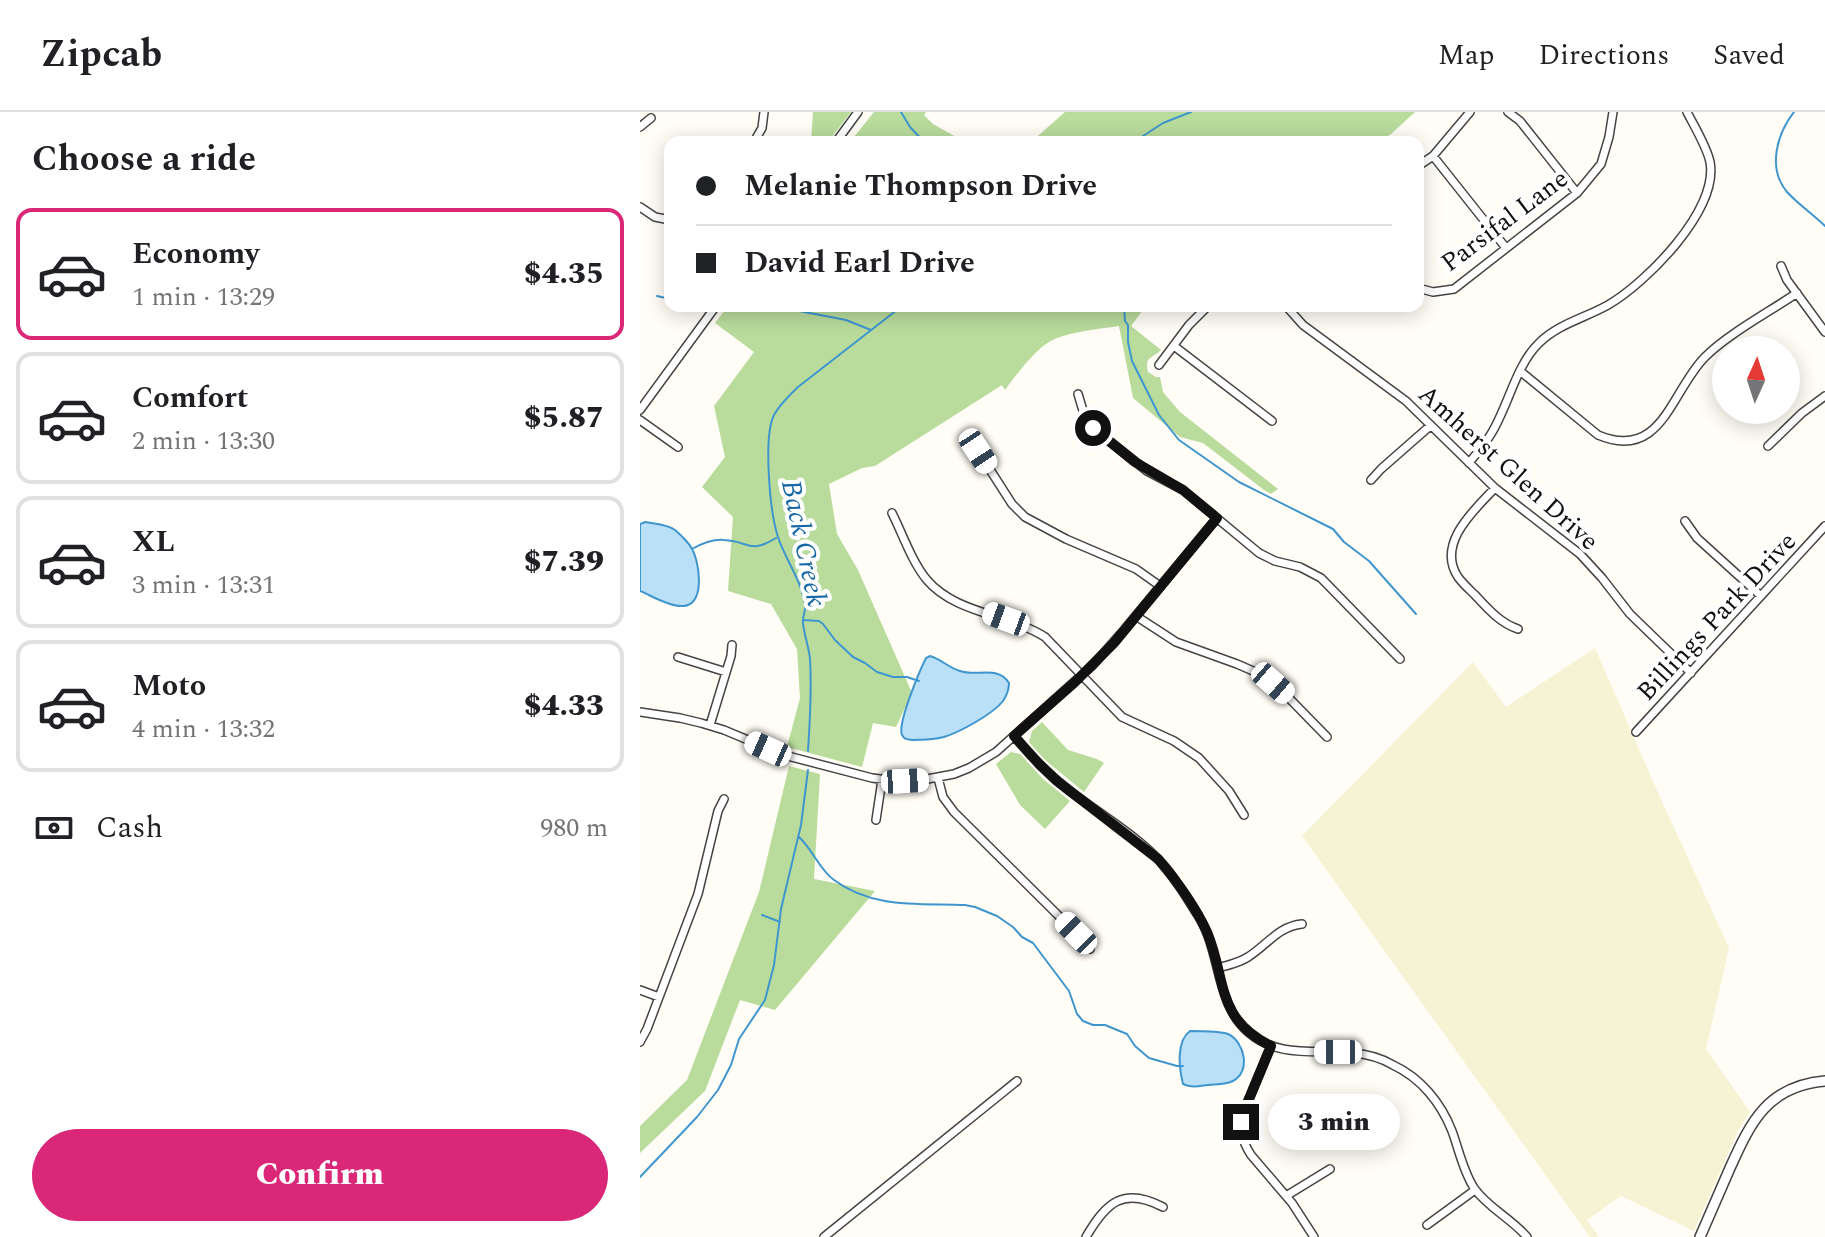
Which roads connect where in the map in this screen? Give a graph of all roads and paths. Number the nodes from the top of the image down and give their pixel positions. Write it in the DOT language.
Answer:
graph roads {
  1 [pos="764,112"];
  2 [pos="858,112"];
  3 [pos="1470,112"];
  4 [pos="1508,112"];
  5 [pos="1613,112"];
  6 [pos="1687,112"];
  7 [pos="651,118"];
  8 [pos="640,127"];
  9 [pos="757,136"];
  10 [pos="840,136"];
  11 [pos="1433,156"];
  12 [pos="1424,162"];
  13 [pos="1577,193"];
  14 [pos="640,207"];
  15 [pos="664,219"];
  16 [pos="1506,248"];
  17 [pos="1781,266"];
  18 [pos="1424,290"];
  19 [pos="1797,293"];
  20 [pos="712,312"];
  21 [pos="1202,312"];
  22 [pos="1291,312"];
  23 [pos="1825,332"];
  24 [pos="1174,346"];
  25 [pos="1159,365"];
  26 [pos="1520,371"];
  27 [pos="1078,394"];
  28 [pos="1825,396"];
  29 [pos="640,410"];
  30 [pos="640,420"];
  31 [pos="1272,421"];
  32 [pos="1430,426"];
  33 [pos="1768,446"];
  34 [pos="678,447"];
  35 [pos="978,451"];
  36 [pos="1469,463"];
  37 [pos="1371,480"];
  38 [pos="1495,488"];
  39 [pos="892,513"];
  40 [pos="1217,518"];
  41 [pos="1685,521"];
  42 [pos="1825,526"];
  43 [pos="1160,586"];
  44 [pos="1761,596"];
  45 [pos="1136,616"];
  46 [pos="1518,629"];
  47 [pos="732,645"];
  48 [pos="678,657"];
  49 [pos="1400,659"];
  50 [pos="726,672"];
  51 [pos="1691,673"];
  52 [pos="1081,675"];
  53 [pos="640,712"];
  54 [pos="710,725"];
  55 [pos="1636,732"];
  56 [pos="1014,736"];
  57 [pos="1327,737"];
  58 [pos="938,778"];
  59 [pos="882,780"];
  60 [pos="724,799"];
  61 [pos="1244,815"];
  62 [pos="876,820"];
  63 [pos="1302,924"];
  64 [pos="1090,949"];
  65 [pos="1218,968"];
  66 [pos="640,990"];
  67 [pos="659,997"];
  68 [pos="640,1042"];
  69 [pos="1271,1046"];
  70 [pos="1017,1081"];
  71 [pos="1825,1081"];
  72 [pos="1330,1169"];
  73 [pos="1475,1190"];
  74 [pos="1286,1196"];
  75 [pos="1163,1207"];
  76 [pos="1427,1225"];
  77 [pos="824,1237"];
  78 [pos="1086,1237"];
  79 [pos="1314,1237"];
  80 [pos="1527,1237"];
  81 [pos="1700,1237"];
  1 -- 9 [label="street"];
  2 -- 10 [label="street"];
  3 -- 11 [label="street"];
  4 -- 13 [label="street"];
  5 -- 13 [label="street, Parsifal Lane"];
  6 -- 26 [label="street"];
  7 -- 8 [label="street"];
  11 -- 12 [label="street"];
  11 -- 16 [label="street"];
  13 -- 16 [label="street, Parsifal Lane"];
  14 -- 15 [label="street"];
  16 -- 18 [label="street, Parsifal Lane"];
  17 -- 19 [label="street"];
  19 -- 23 [label="street"];
  19 -- 26 [label="street"];
  20 -- 29 [label="street"];
  21 -- 24 [label="street"];
  22 -- 32 [label="street, Amherst Glen Drive"];
  24 -- 25 [label="street"];
  24 -- 31 [label="street"];
  26 -- 36 [label="street"];
  27 -- 40 [label="street"];
  28 -- 33 [label="street"];
  30 -- 34 [label="street"];
  32 -- 36 [label="street, Amherst Glen Drive"];
  32 -- 37 [label="street"];
  35 -- 43 [label="street"];
  36 -- 38 [label="street, Amherst Glen Drive"];
  38 -- 46 [label="street"];
  38 -- 51 [label="street, Amherst Glen Drive"];
  39 -- 52 [label="street"];
  40 -- 43 [label="street"];
  40 -- 49 [label="street"];
  41 -- 44 [label="street"];
  42 -- 44 [label="street, Billings Park Drive"];
  43 -- 45 [label="street"];
  44 -- 51 [label="street, Billings Park Drive"];
  45 -- 52 [label="street"];
  45 -- 57 [label="street"];
  47 -- 50 [label="street"];
  48 -- 50 [label="street"];
  50 -- 54 [label="street"];
  51 -- 55 [label="street, Billings Park Drive"];
  52 -- 56 [label="street"];
  52 -- 61 [label="street"];
  53 -- 54 [label="street"];
  54 -- 59 [label="street"];
  56 -- 58 [label="street"];
  56 -- 65 [label="street"];
  58 -- 59 [label="street"];
  58 -- 64 [label="street"];
  59 -- 62 [label="street"];
  60 -- 67 [label="street"];
  63 -- 65 [label="street"];
  65 -- 69 [label="street"];
  66 -- 67 [label="street"];
  67 -- 68 [label="street"];
  69 -- 73 [label="street"];
  69 -- 74 [label="street"];
  70 -- 77 [label="street"];
  71 -- 81 [label="street"];
  72 -- 74 [label="street"];
  73 -- 76 [label="street"];
  73 -- 80 [label="street"];
  74 -- 79 [label="street"];
  75 -- 78 [label="street"];
}
